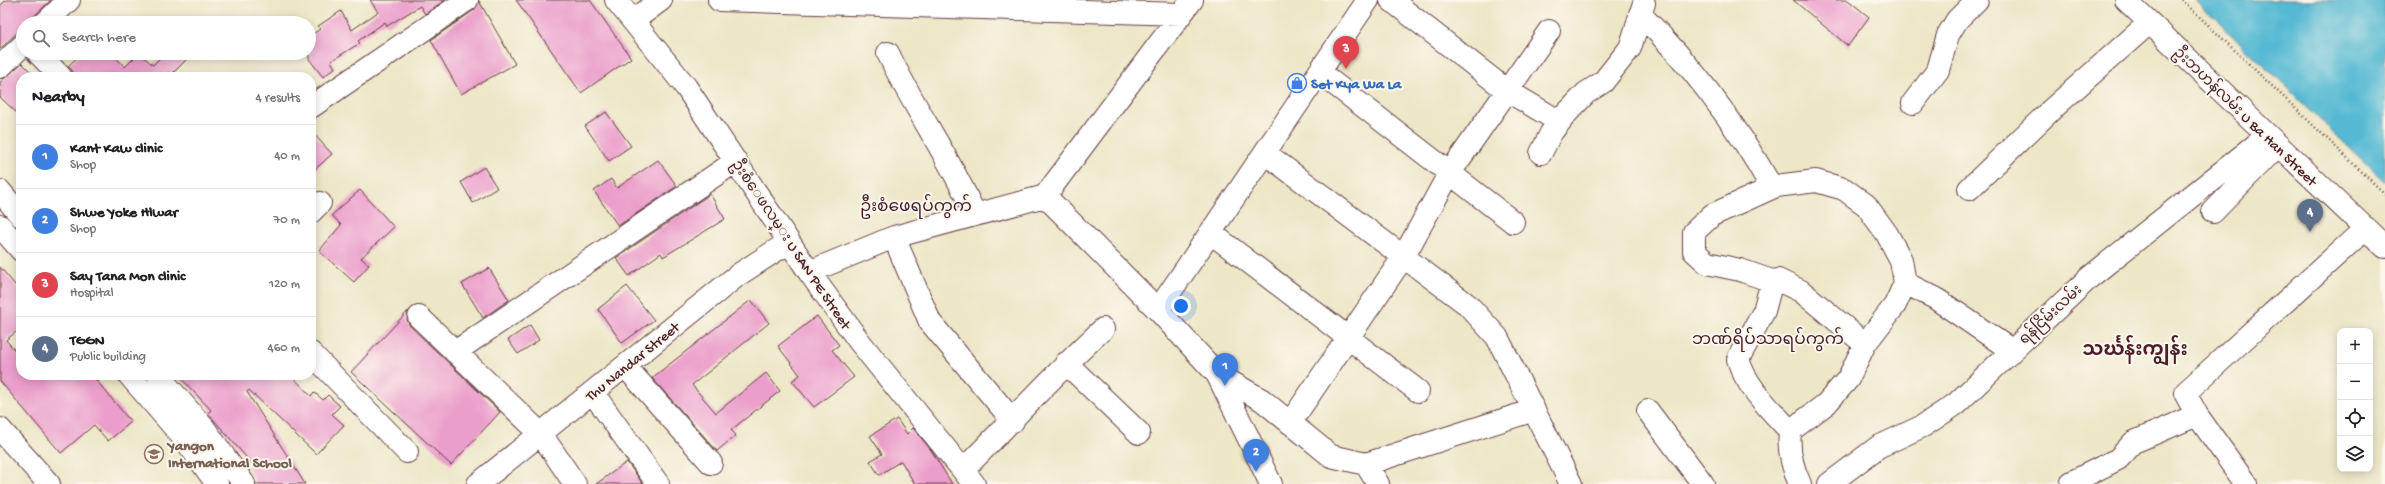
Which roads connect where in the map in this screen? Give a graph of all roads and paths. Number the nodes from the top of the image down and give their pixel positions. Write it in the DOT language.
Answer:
graph roads {
  1 [pos="68,0"];
  2 [pos="467,0"];
  3 [pos="617,0"];
  4 [pos="660,0"];
  5 [pos="719,0"];
  6 [pos="1368,0"];
  7 [pos="1391,0"];
  8 [pos="1977,0"];
  9 [pos="2126,0"];
  10 [pos="2182,0"];
  11 [pos="879,2"];
  12 [pos="1186,7"];
  13 [pos="1643,7"];
  14 [pos="52,16"];
  15 [pos="634,20"];
  16 [pos="2149,23"];
  17 [pos="1549,31"];
  18 [pos="16,51"];
  19 [pos="888,53"];
  20 [pos="45,60"];
  21 [pos="0,67"];
  22 [pos="56,72"];
  23 [pos="1319,72"];
  24 [pos="1506,90"];
  25 [pos="1913,103"];
  26 [pos="316,104"];
  27 [pos="1560,122"];
  28 [pos="2272,141"];
  29 [pos="1265,153"];
  30 [pos="1542,153"];
  31 [pos="736,161"];
  32 [pos="1449,174"];
  33 [pos="1772,188"];
  34 [pos="1969,189"];
  35 [pos="0,191"];
  36 [pos="2385,194"];
  37 [pos="1045,196"];
  38 [pos="16,210"];
  39 [pos="2213,212"];
  40 [pos="975,215"];
  41 [pos="16,219"];
  42 [pos="1513,222"];
  43 [pos="2,228"];
  44 [pos="2366,228"];
  45 [pos="1211,233"];
  46 [pos="894,237"];
  47 [pos="789,242"];
  48 [pos="16,244"];
  49 [pos="2385,247"];
  50 [pos="1404,256"];
  51 [pos="809,272"];
  52 [pos="1772,281"];
  53 [pos="1905,283"];
  54 [pos="1158,310"];
  55 [pos="419,317"];
  56 [pos="1103,329"];
  57 [pos="1350,339"];
  58 [pos="1866,344"];
  59 [pos="2011,350"];
  60 [pos="455,352"];
  61 [pos="316,358"];
  62 [pos="1066,363"];
  63 [pos="625,366"];
  64 [pos="1217,374"];
  65 [pos="133,380"];
  66 [pos="162,380"];
  67 [pos="1418,390"];
  68 [pos="593,393"];
  69 [pos="1534,410"];
  70 [pos="1648,411"];
  71 [pos="2197,415"];
  72 [pos="1013,420"];
  73 [pos="1290,423"];
  74 [pos="204,428"];
  75 [pos="0,429"];
  76 [pos="1790,431"];
  77 [pos="541,434"];
  78 [pos="1139,434"];
  79 [pos="187,442"];
  80 [pos="407,452"];
  81 [pos="711,463"];
  82 [pos="1366,464"];
  83 [pos="968,477"];
  84 [pos="2072,482"];
  85 [pos="48,484"];
  86 [pos="217,484"];
  87 [pos="244,484"];
  88 [pos="478,484"];
  89 [pos="575,484"];
  90 [pos="658,484"];
  91 [pos="1271,484"];
  92 [pos="1378,484"];
  93 [pos="1571,484"];
  94 [pos="1703,484"];
  95 [pos="1800,484"];
  96 [pos="1829,484"];
  97 [pos="2246,484"];
  1 -- 14 [label="street"];
  2 -- 26 [label="street"];
  3 -- 15 [label="street, ဦးစံေဖလမ္း U SAN PE Street"];
  4 -- 15 [label="street"];
  5 -- 11 [label="street"];
  6 -- 23 [label="street"];
  7 -- 24 [label="street"];
  8 -- 25 [label="street"];
  9 -- 16 [label="street, ဦးဘဟန်လမ်း U Ba Han Street"];
  10 -- 36 [label="path"];
  11 -- 12 [label="street"];
  12 -- 37 [label="street"];
  13 -- 27 [label="street"];
  13 -- 33 [label="street"];
  15 -- 31 [label="street, ဦးစံေဖလမ္း U SAN PE Street"];
  16 -- 28 [label="street, ဦးဘဟန်လမ်း U Ba Han Street"];
  16 -- 34 [label="street"];
  17 -- 24 [label="street"];
  18 -- 21 [label="street"];
  19 -- 40 [label="street"];
  20 -- 22 [label="street"];
  23 -- 29 [label="street"];
  23 -- 32 [label="street"];
  24 -- 27 [label="street"];
  24 -- 32 [label="street"];
  27 -- 30 [label="street"];
  28 -- 39 [label="street"];
  28 -- 44 [label="street, ဦးဘဟန်လမ်း U Ba Han Street"];
  28 -- 59 [label="street, ရန်ငြိမ်းလမ်း"];
  29 -- 45 [label="street"];
  29 -- 50 [label="street"];
  31 -- 47 [label="street, ဦးစံေဖလမ္း U SAN PE Street"];
  31 -- 60 [label="street"];
  32 -- 42 [label="street"];
  32 -- 50 [label="street"];
  33 -- 52 [label="street"];
  33 -- 53 [label="street"];
  35 -- 38 [label="street"];
  37 -- 40 [label="street"];
  37 -- 54 [label="street"];
  40 -- 46 [label="street"];
  41 -- 43 [label="street"];
  43 -- 48 [label="street"];
  44 -- 49 [label="street, ဦးဘဟန်လမ်း U Ba Han Street"];
  44 -- 71 [label="street"];
  45 -- 54 [label="street"];
  45 -- 57 [label="street"];
  46 -- 51 [label="street"];
  46 -- 72 [label="street"];
  47 -- 51 [label="street, ဦးစံေဖလမ္း U SAN PE Street"];
  47 -- 63 [label="street, Thu Nandar Street"];
  50 -- 57 [label="street"];
  50 -- 69 [label="street"];
  51 -- 83 [label="street, ဦးစံေဖလမ္း U SAN PE Street"];
  52 -- 58 [label="street"];
  52 -- 76 [label="street"];
  53 -- 58 [label="street"];
  53 -- 59 [label="street"];
  54 -- 64 [label="street"];
  55 -- 60 [label="street"];
  56 -- 62 [label="street"];
  57 -- 67 [label="street"];
  57 -- 73 [label="street"];
  58 -- 76 [label="street"];
  59 -- 96 [label="street, ရန်ငြိမ်းလမ်း"];
  60 -- 77 [label="street"];
  61 -- 80 [label="street"];
  62 -- 72 [label="street"];
  62 -- 78 [label="street"];
  63 -- 68 [label="street, Thu Nandar Street"];
  63 -- 81 [label="street"];
  64 -- 73 [label="street"];
  64 -- 91 [label="street"];
  65 -- 79 [label="street"];
  66 -- 74 [label="street"];
  68 -- 77 [label="street, Thu Nandar Street"];
  68 -- 90 [label="street"];
  69 -- 82 [label="street"];
  69 -- 93 [label="street"];
  70 -- 94 [label="street"];
  71 -- 84 [label="street"];
  71 -- 97 [label="street"];
  72 -- 83 [label="street"];
  73 -- 82 [label="street"];
  74 -- 79 [label="street"];
  74 -- 87 [label="street"];
  75 -- 85 [label="street"];
  76 -- 95 [label="street"];
  77 -- 88 [label="street, Thu Nandar Street"];
  77 -- 89 [label="street"];
  79 -- 86 [label="street"];
  82 -- 92 [label="street"];
}
